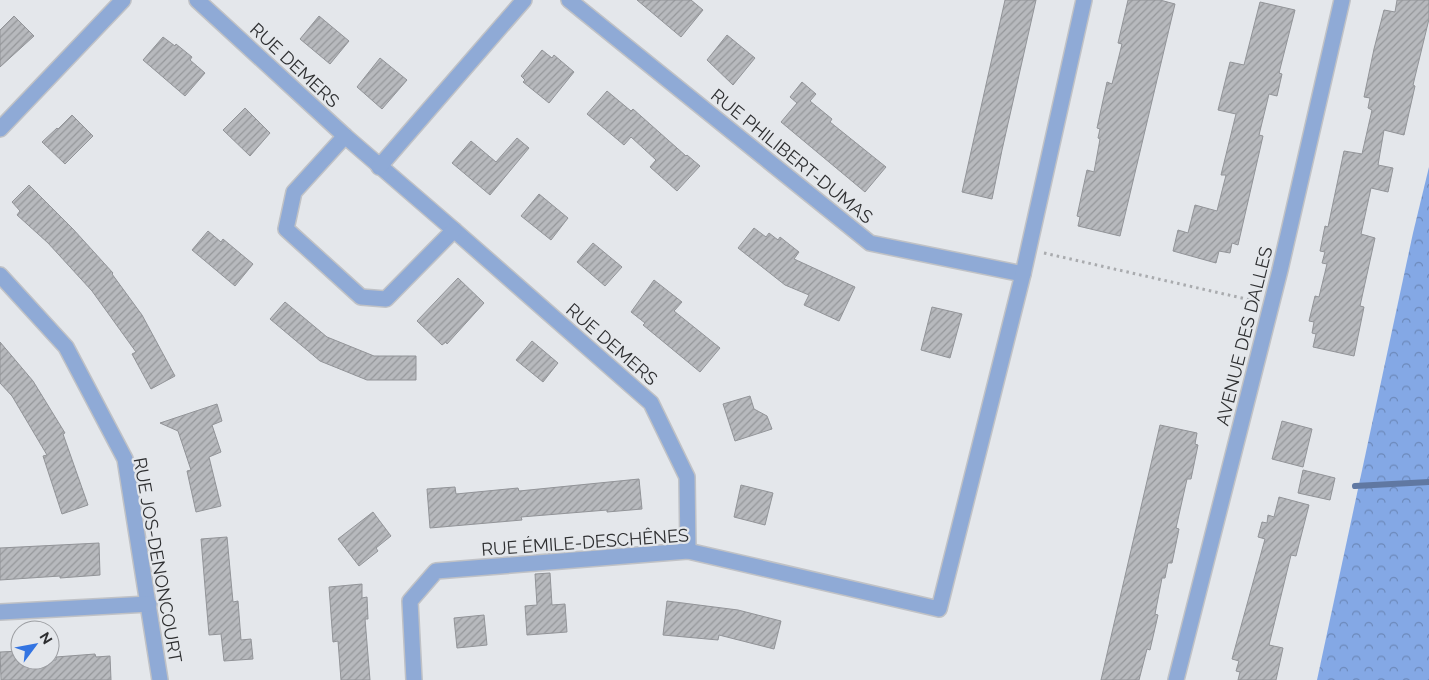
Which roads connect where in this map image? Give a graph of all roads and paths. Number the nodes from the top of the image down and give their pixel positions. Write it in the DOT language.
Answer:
graph roads {
  1 [pos="123,0"];
  2 [pos="197,0"];
  3 [pos="524,0"];
  4 [pos="569,0"];
  5 [pos="1084,0"];
  6 [pos="1342,0"];
  7 [pos="0,128"];
  8 [pos="345,136"];
  9 [pos="379,167"];
  10 [pos="454,230"];
  11 [pos="1029,250"];
  12 [pos="1023,274"];
  13 [pos="0,275"];
  14 [pos="1271,305"];
  15 [pos="688,551"];
  16 [pos="149,604"];
  17 [pos="0,612"];
  18 [pos="160,680"];
  19 [pos="414,680"];
  20 [pos="1176,680"];
  1 -- 7 [label="street"];
  2 -- 8 [label="street, RUE DEMERS"];
  3 -- 9 [label="street"];
  4 -- 12 [label="street, RUE PHILIBERT-DUMAS"];
  5 -- 11 [label="street"];
  6 -- 14 [label="street, AVENUE DES DALLES"];
  8 -- 9 [label="street, RUE DEMERS"];
  8 -- 10 [label="street"];
  9 -- 10 [label="street, RUE DEMERS"];
  10 -- 15 [label="street, RUE DEMERS"];
  11 -- 12 [label="street"];
  11 -- 14 [label="path"];
  12 -- 15 [label="street, RUE ÉMILE-DESCHÊNES"];
  13 -- 16 [label="street, RUE JOS-DENONCOURT"];
  14 -- 20 [label="street, AVENUE DES DALLES"];
  15 -- 19 [label="street, RUE ÉMILE-DESCHÊNES"];
  16 -- 17 [label="street"];
  16 -- 18 [label="street, RUE JOS-DENONCOURT"];
}
